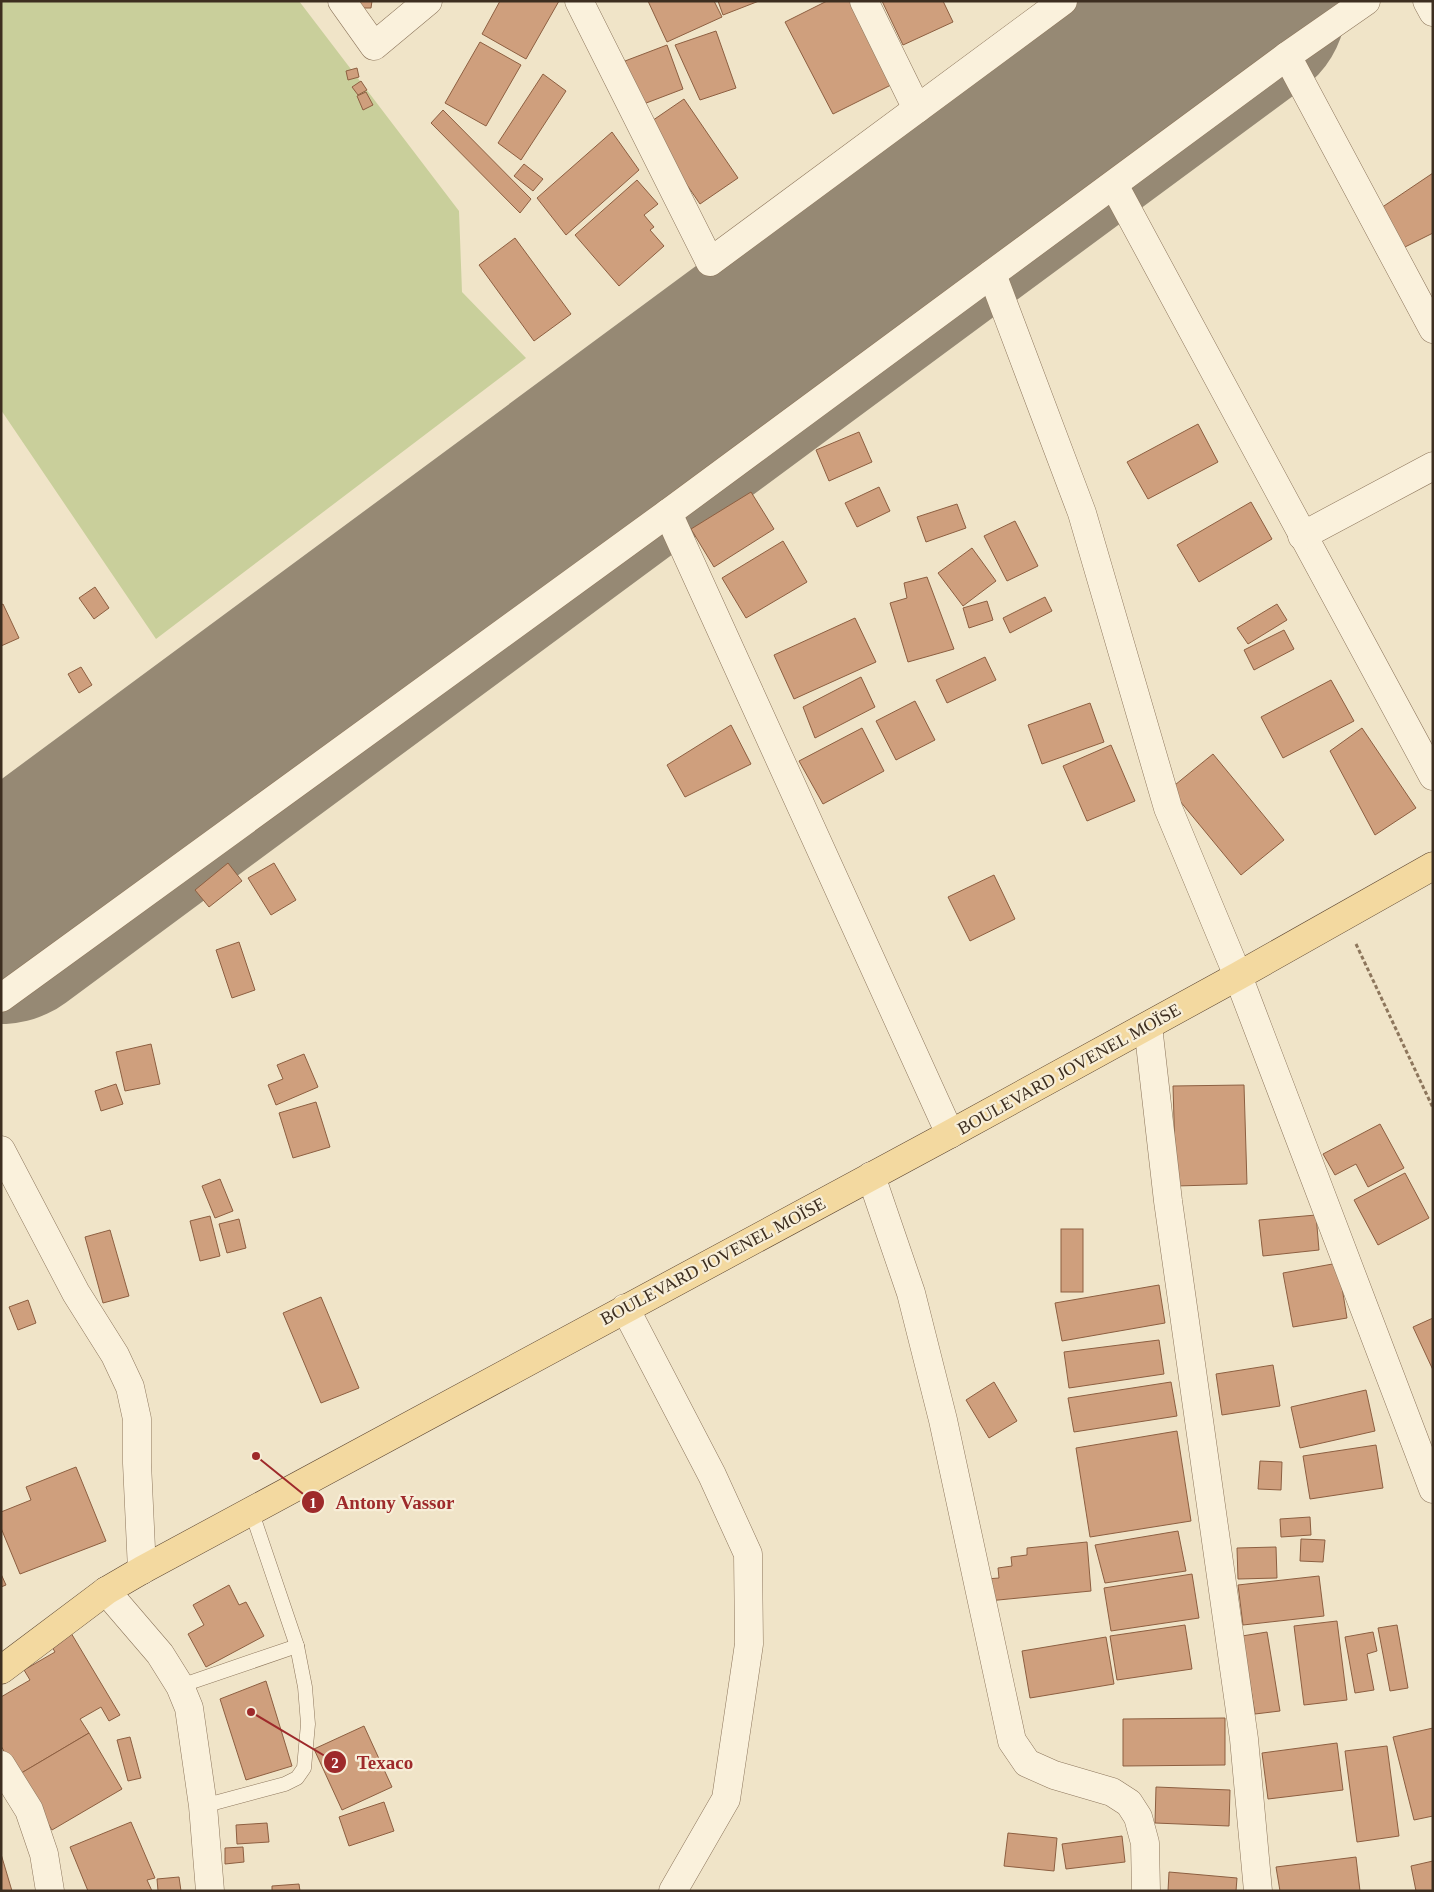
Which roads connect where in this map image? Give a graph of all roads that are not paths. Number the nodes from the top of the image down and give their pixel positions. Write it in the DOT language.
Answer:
graph roads {
  1 [pos="342,1"];
  2 [pos="428,1"];
  3 [pos="578,1"];
  4 [pos="864,1"];
  5 [pos="1063,1"];
  6 [pos="1366,1"];
  7 [pos="1427,1"];
  8 [pos="1433,12"];
  9 [pos="1287,56"];
  10 [pos="917,109"];
  11 [pos="1114,185"];
  12 [pos="992,274"];
  13 [pos="1433,329"];
  14 [pos="1433,466"];
  15 [pos="668,513"];
  16 [pos="1302,536"];
  17 [pos="1433,776"];
  18 [pos="1433,866"];
  19 [pos="1238,976"];
  20 [pos="1,998"];
  21 [pos="1148,1026"];
  22 [pos="950,1134"];
  23 [pos="1,1150"];
  24 [pos="871,1176"];
  25 [pos="625,1308"];
  26 [pos="1433,1489"];
  27 [pos="251,1510"];
  28 [pos="142,1570"];
  29 [pos="106,1591"];
  30 [pos="296,1646"];
  31 [pos="1,1670"];
  32 [pos="180,1686"];
  33 [pos="1,1764"];
  34 [pos="203,1806"];
  35 [pos="50,1891"];
  36 [pos="210,1891"];
  37 [pos="673,1891"];
  38 [pos="1146,1891"];
  39 [pos="1258,1891"];
  1 -- 2 [label="street"];
  3 -- 10 [label="street"];
  4 -- 10 [label="street"];
  5 -- 10 [label="street"];
  6 -- 9 [label="street"];
  7 -- 8 [label="street"];
  9 -- 11 [label="street"];
  9 -- 13 [label="street"];
  11 -- 12 [label="street"];
  11 -- 16 [label="street"];
  12 -- 15 [label="street"];
  12 -- 19 [label="street"];
  14 -- 16 [label="street"];
  15 -- 20 [label="street"];
  15 -- 22 [label="street"];
  16 -- 17 [label="street"];
  18 -- 19 [label="main road, BOULEVARD JOVENEL MOÏSE"];
  19 -- 21 [label="main road, BOULEVARD JOVENEL MOÏSE"];
  19 -- 26 [label="street"];
  21 -- 22 [label="main road, BOULEVARD JOVENEL MOÏSE"];
  21 -- 39 [label="street"];
  22 -- 24 [label="main road, BOULEVARD JOVENEL MOÏSE"];
  23 -- 28 [label="street"];
  24 -- 25 [label="main road, BOULEVARD JOVENEL MOÏSE"];
  24 -- 38 [label="street"];
  25 -- 27 [label="main road, BOULEVARD JOVENEL MOÏSE"];
  25 -- 37 [label="street"];
  27 -- 28 [label="main road, BOULEVARD JOVENEL MOÏSE"];
  27 -- 30 [label="lane"];
  28 -- 29 [label="main road, BOULEVARD JOVENEL MOÏSE"];
  29 -- 31 [label="main road, BOULEVARD JOVENEL MOÏSE"];
  29 -- 32 [label="street"];
  30 -- 32 [label="lane"];
  30 -- 34 [label="lane"];
  32 -- 34 [label="street"];
  33 -- 35 [label="street"];
  34 -- 36 [label="street"];
}
